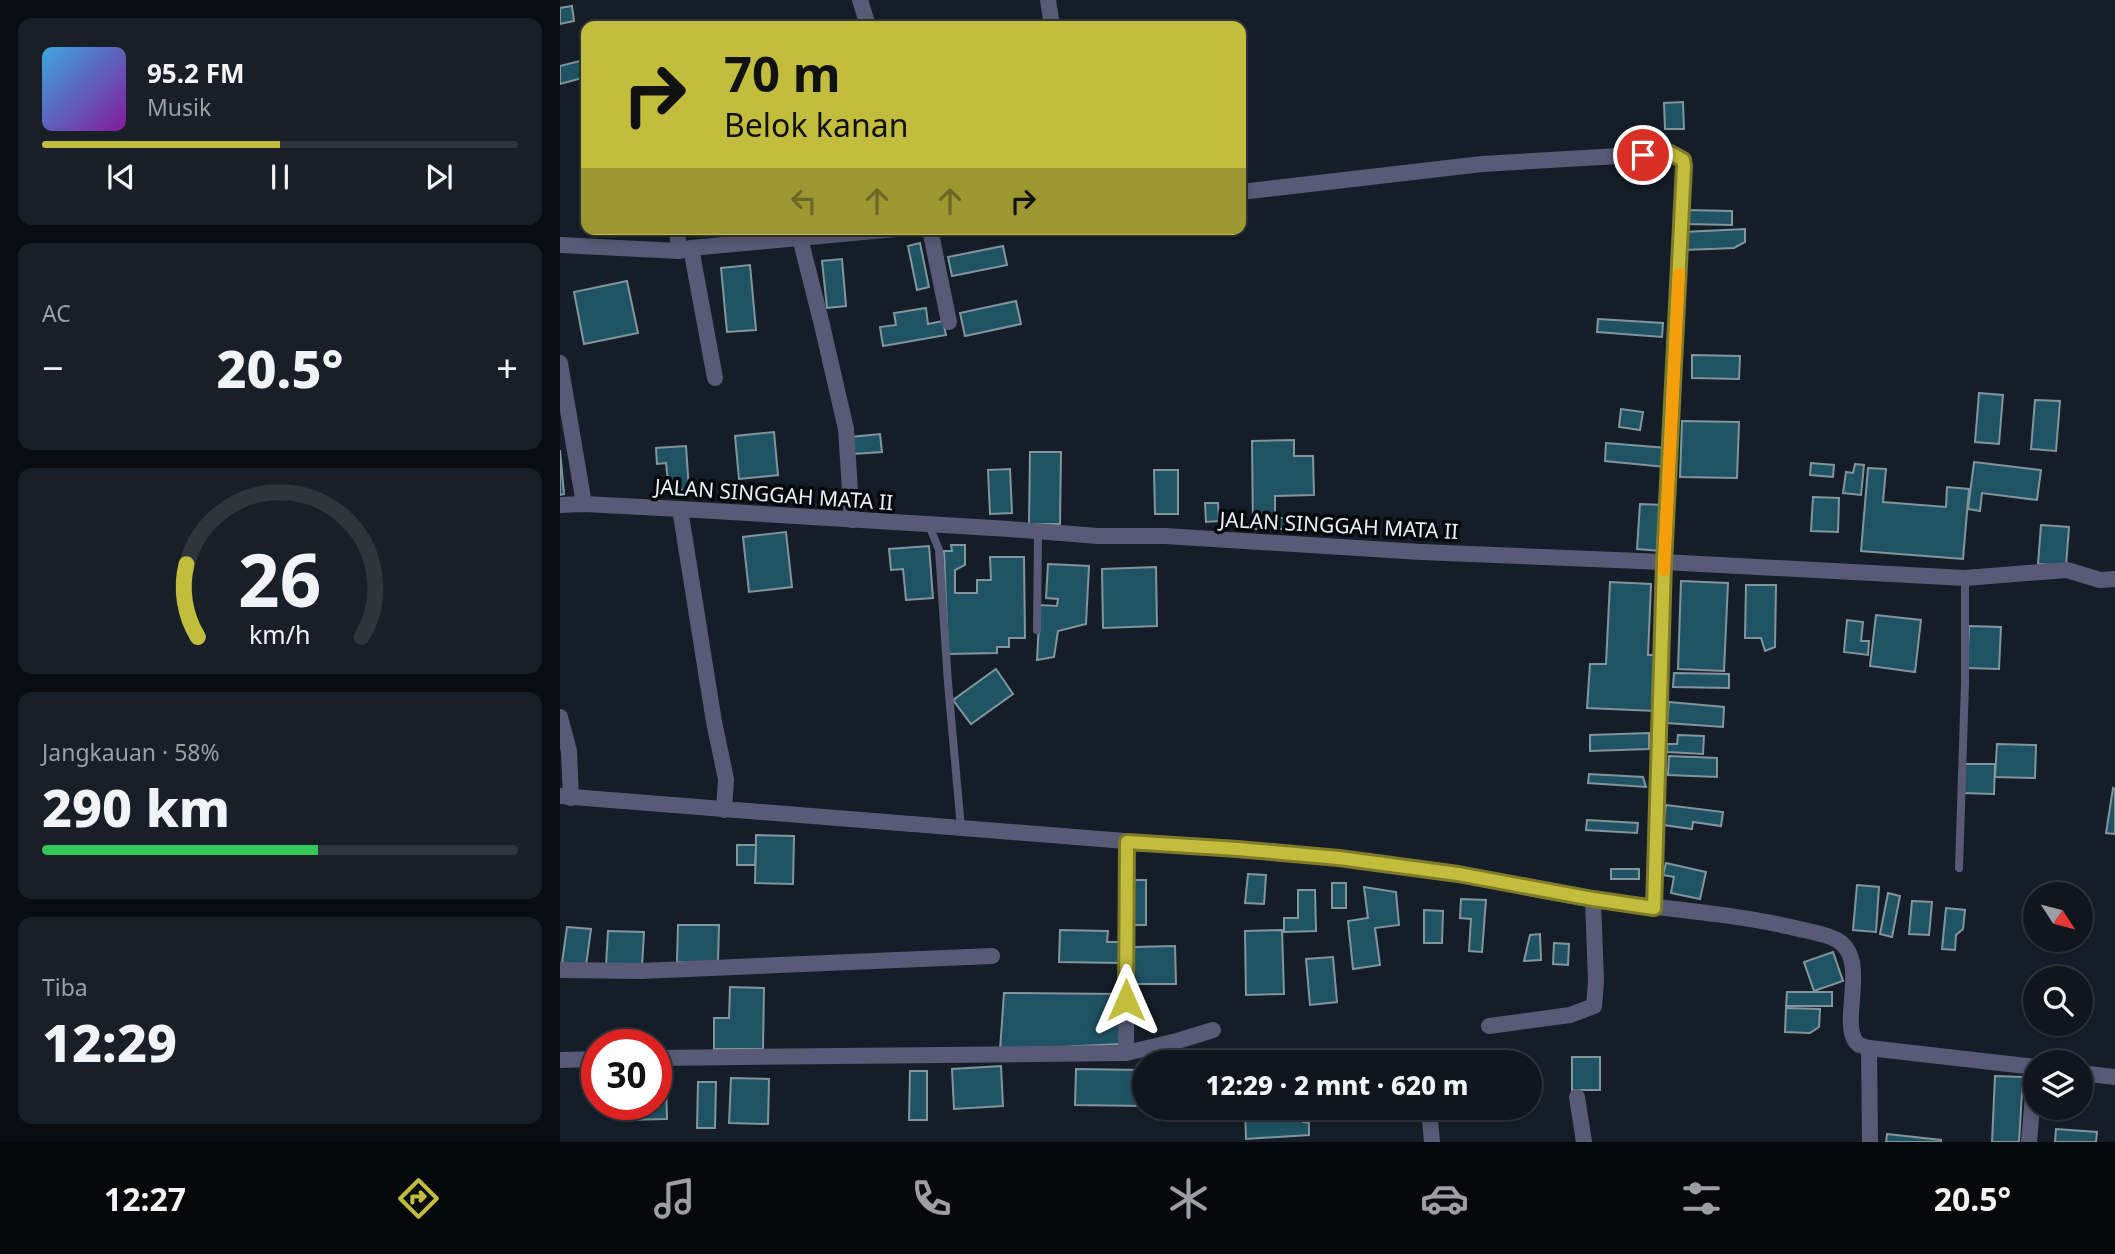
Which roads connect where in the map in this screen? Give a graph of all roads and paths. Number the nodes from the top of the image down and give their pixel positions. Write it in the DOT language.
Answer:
graph roads {
  1 [pos="859,0"];
  2 [pos="1048,0"];
  3 [pos="866,21"];
  4 [pos="1051,21"];
  5 [pos="1246,191"];
  6 [pos="679,235"];
  7 [pos="832,235"];
  8 [pos="931,235"];
  9 [pos="800,238"];
  10 [pos="560,245"];
  11 [pos="685,250"];
  12 [pos="949,322"];
  13 [pos="560,363"];
  14 [pos="715,379"];
  15 [pos="584,504"];
  16 [pos="560,505"];
  17 [pos="680,509"];
  18 [pos="852,520"];
  19 [pos="929,524"];
  20 [pos="1038,533"];
  21 [pos="1664,562"];
  22 [pos="1965,578"];
  23 [pos="2108,579"];
  24 [pos="1037,630"];
  25 [pos="560,717"];
  26 [pos="568,785"];
  27 [pos="725,795"];
  28 [pos="961,828"];
  29 [pos="1127,842"];
  30 [pos="1959,868"];
  31 [pos="1655,898"];
  32 [pos="1593,899"];
  33 [pos="992,957"];
  34 [pos="560,970"];
  35 [pos="1489,1026"];
  36 [pos="1213,1030"];
  37 [pos="1869,1048"];
  38 [pos="1126,1053"];
  39 [pos="672,1058"];
  40 [pos="581,1059"];
  41 [pos="560,1060"];
  42 [pos="2023,1068"];
  43 [pos="2093,1074"];
  44 [pos="2115,1077"];
  45 [pos="1577,1097"];
  46 [pos="1430,1120"];
  47 [pos="2031,1120"];
  48 [pos="1432,1142"];
  49 [pos="1584,1142"];
  50 [pos="1870,1142"];
  51 [pos="2029,1142"];
  1 -- 3 [label="street"];
  2 -- 4 [label="street"];
  5 -- 21 [label="street"];
  6 -- 11 [label="street"];
  7 -- 9 [label="street"];
  8 -- 12 [label="street"];
  9 -- 11 [label="street"];
  9 -- 18 [label="street"];
  10 -- 11 [label="street"];
  11 -- 14 [label="street"];
  13 -- 15 [label="street"];
  15 -- 16 [label="street, JALAN SINGGAH MATA II"];
  15 -- 17 [label="street, JALAN SINGGAH MATA II"];
  17 -- 18 [label="street, JALAN SINGGAH MATA II"];
  17 -- 27 [label="street"];
  18 -- 19 [label="street, JALAN SINGGAH MATA II"];
  19 -- 20 [label="street, JALAN SINGGAH MATA II"];
  19 -- 28 [label="lane"];
  20 -- 21 [label="street, JALAN SINGGAH MATA II"];
  20 -- 24 [label="lane"];
  21 -- 22 [label="street, JALAN SINGGAH MATA II"];
  21 -- 31 [label="street"];
  22 -- 23 [label="street, JALAN SINGGAH MATA II"];
  22 -- 30 [label="lane"];
  25 -- 26 [label="street"];
  26 -- 27 [label="street"];
  27 -- 28 [label="street"];
  28 -- 29 [label="street"];
  29 -- 32 [label="street"];
  29 -- 38 [label="street"];
  31 -- 32 [label="street"];
  31 -- 37 [label="street"];
  32 -- 35 [label="street"];
  33 -- 34 [label="street"];
  36 -- 38 [label="street"];
  37 -- 42 [label="street"];
  37 -- 50 [label="street"];
  38 -- 39 [label="street"];
  40 -- 41 [label="street"];
  43 -- 44 [label="street"];
  45 -- 49 [label="street"];
  46 -- 48 [label="street"];
  47 -- 51 [label="street"];
}
